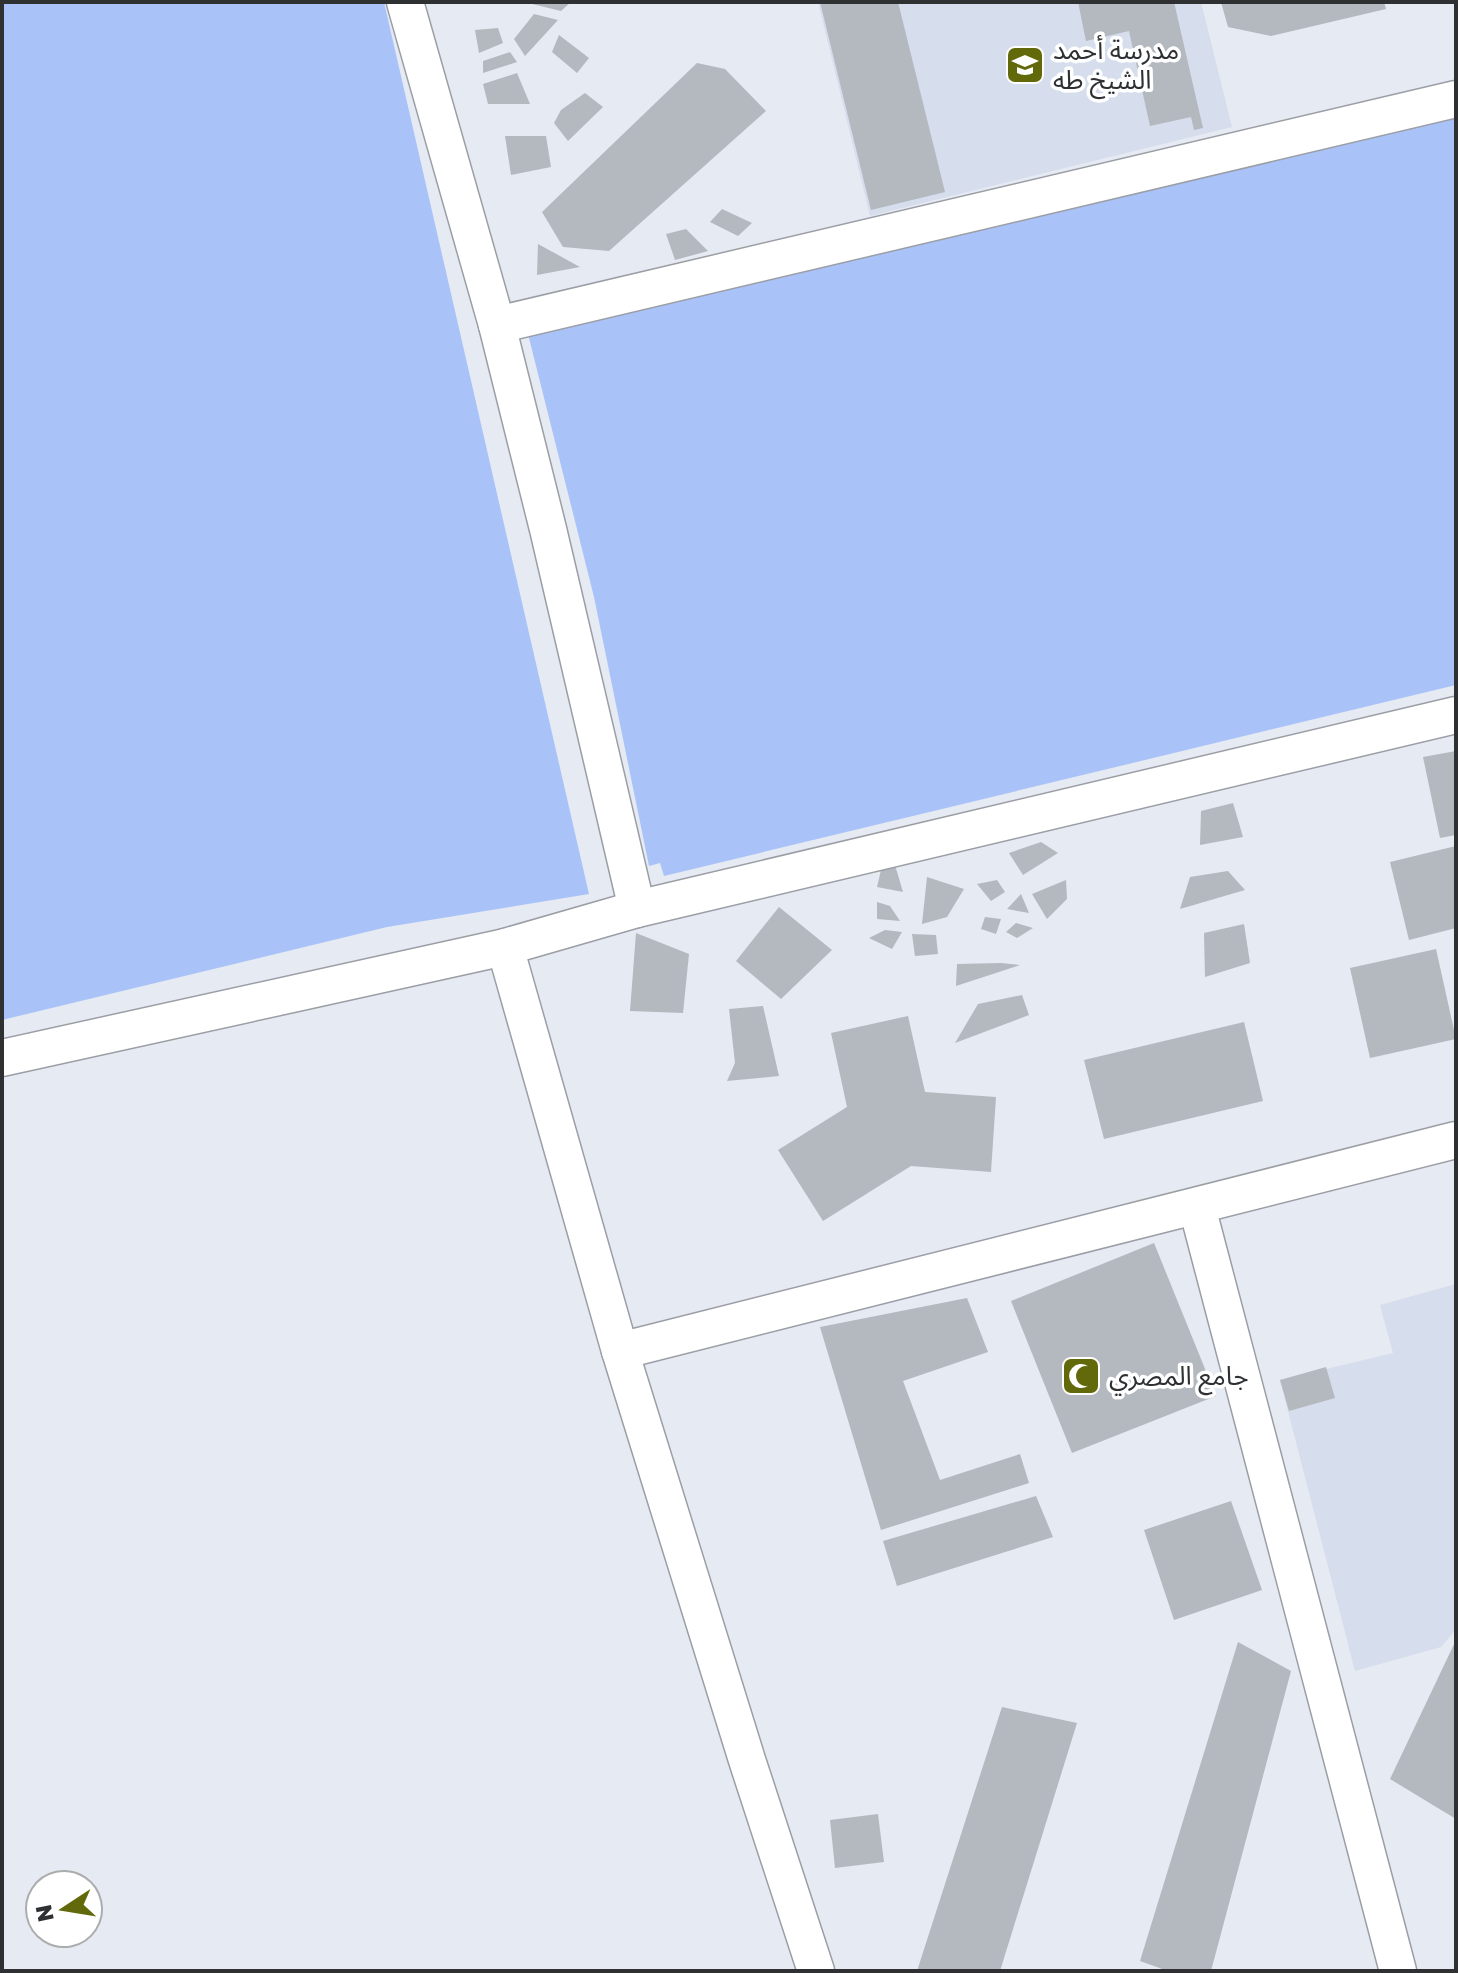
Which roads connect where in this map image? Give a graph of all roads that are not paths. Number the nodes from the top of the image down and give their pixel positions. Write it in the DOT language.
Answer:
graph roads {
  1 [pos="405,2"];
  2 [pos="1456,99"];
  3 [pos="497,325"];
  4 [pos="1456,715"];
  5 [pos="637,909"];
  6 [pos="505,947"];
  7 [pos="2,1058"];
  8 [pos="1456,1140"];
  9 [pos="1197,1207"];
  10 [pos="620,1351"];
  11 [pos="816,1971"];
  12 [pos="1398,1971"];
  1 -- 3 [label="street"];
  2 -- 3 [label="street"];
  3 -- 5 [label="street"];
  4 -- 5 [label="street"];
  5 -- 6 [label="street"];
  6 -- 7 [label="street"];
  6 -- 10 [label="street"];
  8 -- 9 [label="street"];
  9 -- 10 [label="street"];
  9 -- 12 [label="street"];
  10 -- 11 [label="street"];
}
